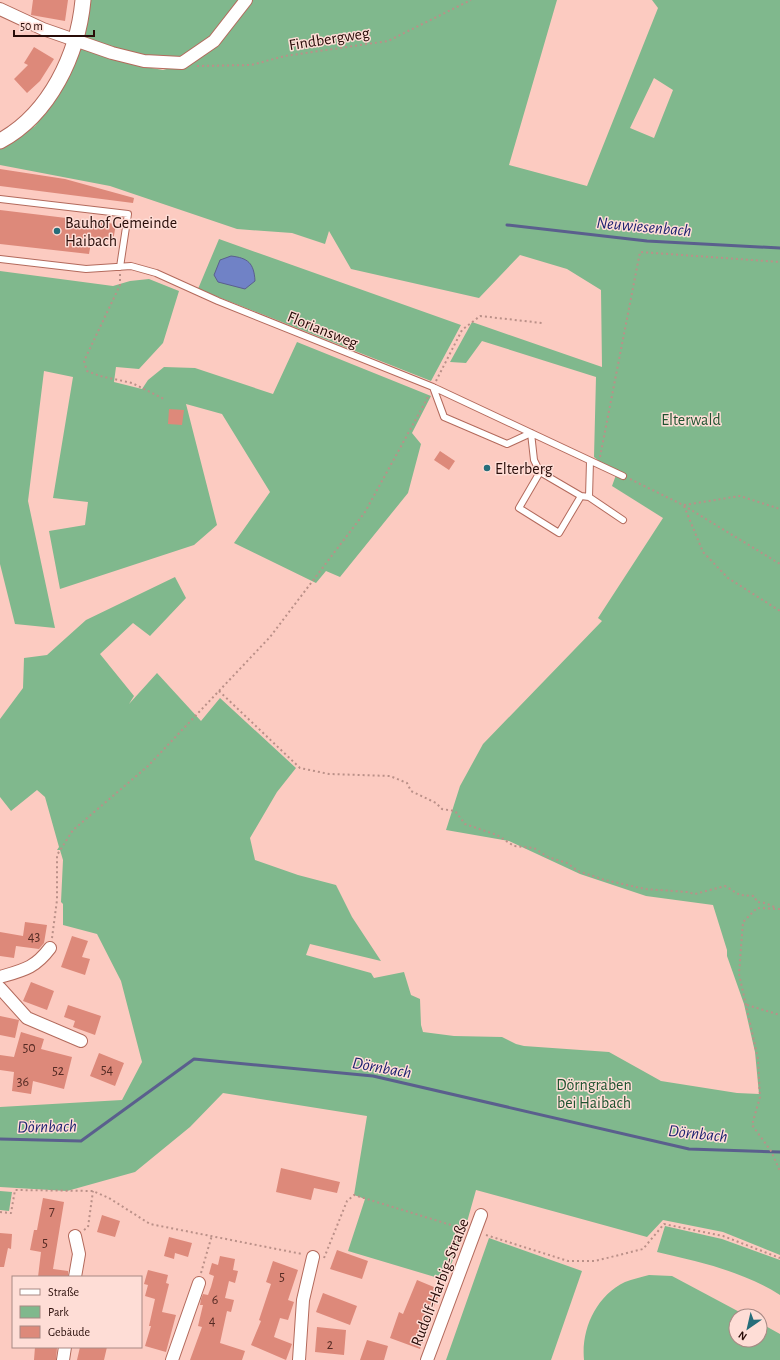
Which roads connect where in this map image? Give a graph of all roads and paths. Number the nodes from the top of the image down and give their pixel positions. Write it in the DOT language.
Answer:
graph roads {
  1 [pos="83,0"];
  2 [pos="246,0"];
  3 [pos="471,0"];
  4 [pos="0,9"];
  5 [pos="75,41"];
  6 [pos="182,63"];
  7 [pos="0,141"];
  8 [pos="0,199"];
  9 [pos="0,259"];
  10 [pos="780,262"];
  11 [pos="120,267"];
  12 [pos="542,323"];
  13 [pos="433,387"];
  14 [pos="164,399"];
  15 [pos="530,434"];
  16 [pos="590,461"];
  17 [pos="599,464"];
  18 [pos="540,472"];
  19 [pos="623,476"];
  20 [pos="581,496"];
  21 [pos="589,497"];
  22 [pos="683,505"];
  23 [pos="780,509"];
  24 [pos="623,520"];
  25 [pos="780,564"];
  26 [pos="780,611"];
  27 [pos="220,691"];
  28 [pos="777,908"];
  29 [pos="780,909"];
  30 [pos="50,948"];
  31 [pos="0,977"];
  32 [pos="0,988"];
  33 [pos="747,1005"];
  34 [pos="780,1015"];
  35 [pos="81,1041"];
  36 [pos="780,1171"];
  37 [pos="94,1191"];
  38 [pos="0,1212"];
  39 [pos="481,1215"];
  40 [pos="476,1232"];
  41 [pos="212,1235"];
  42 [pos="75,1236"];
  43 [pos="313,1257"];
  44 [pos="780,1258"];
  45 [pos="75,1276"];
  46 [pos="199,1282"];
  47 [pos="65,1348"];
  48 [pos="63,1360"];
  49 [pos="172,1360"];
  50 [pos="299,1360"];
  51 [pos="427,1360"];
  1 -- 5 [label="street"];
  2 -- 6 [label="street"];
  3 -- 6 [label="path, Findbergweg"];
  4 -- 5 [label="street"];
  5 -- 6 [label="street"];
  5 -- 7 [label="street"];
  8 -- 11 [label="lane"];
  9 -- 11 [label="lane, Floriansweg"];
  10 -- 17 [label="path"];
  11 -- 13 [label="lane, Floriansweg"];
  11 -- 14 [label="path"];
  12 -- 13 [label="path"];
  13 -- 15 [label="lane, Floriansweg"];
  13 -- 15 [label="lane"];
  13 -- 27 [label="path"];
  15 -- 16 [label="lane, Floriansweg"];
  15 -- 18 [label="lane"];
  16 -- 17 [label="lane, Floriansweg"];
  16 -- 21 [label="lane"];
  17 -- 19 [label="lane, Floriansweg"];
  18 -- 20 [label="lane"];
  18 -- 20 [label="lane"];
  19 -- 22 [label="path"];
  20 -- 21 [label="lane"];
  21 -- 24 [label="lane"];
  22 -- 23 [label="path"];
  22 -- 25 [label="path"];
  22 -- 26 [label="path"];
  27 -- 28 [label="path"];
  27 -- 30 [label="path"];
  28 -- 29 [label="path"];
  28 -- 33 [label="path"];
  30 -- 31 [label="street"];
  32 -- 35 [label="street"];
  33 -- 34 [label="path"];
  33 -- 36 [label="path"];
  37 -- 38 [label="path"];
  37 -- 41 [label="path"];
  37 -- 42 [label="path"];
  39 -- 40 [label="street, Rudolf-Harbig-Straße"];
  40 -- 43 [label="path"];
  40 -- 44 [label="path"];
  40 -- 51 [label="street, Rudolf-Harbig-Straße"];
  41 -- 43 [label="path"];
  41 -- 46 [label="path"];
  42 -- 45 [label="street"];
  43 -- 50 [label="street"];
  46 -- 49 [label="street"];
  47 -- 48 [label="street"];
}
